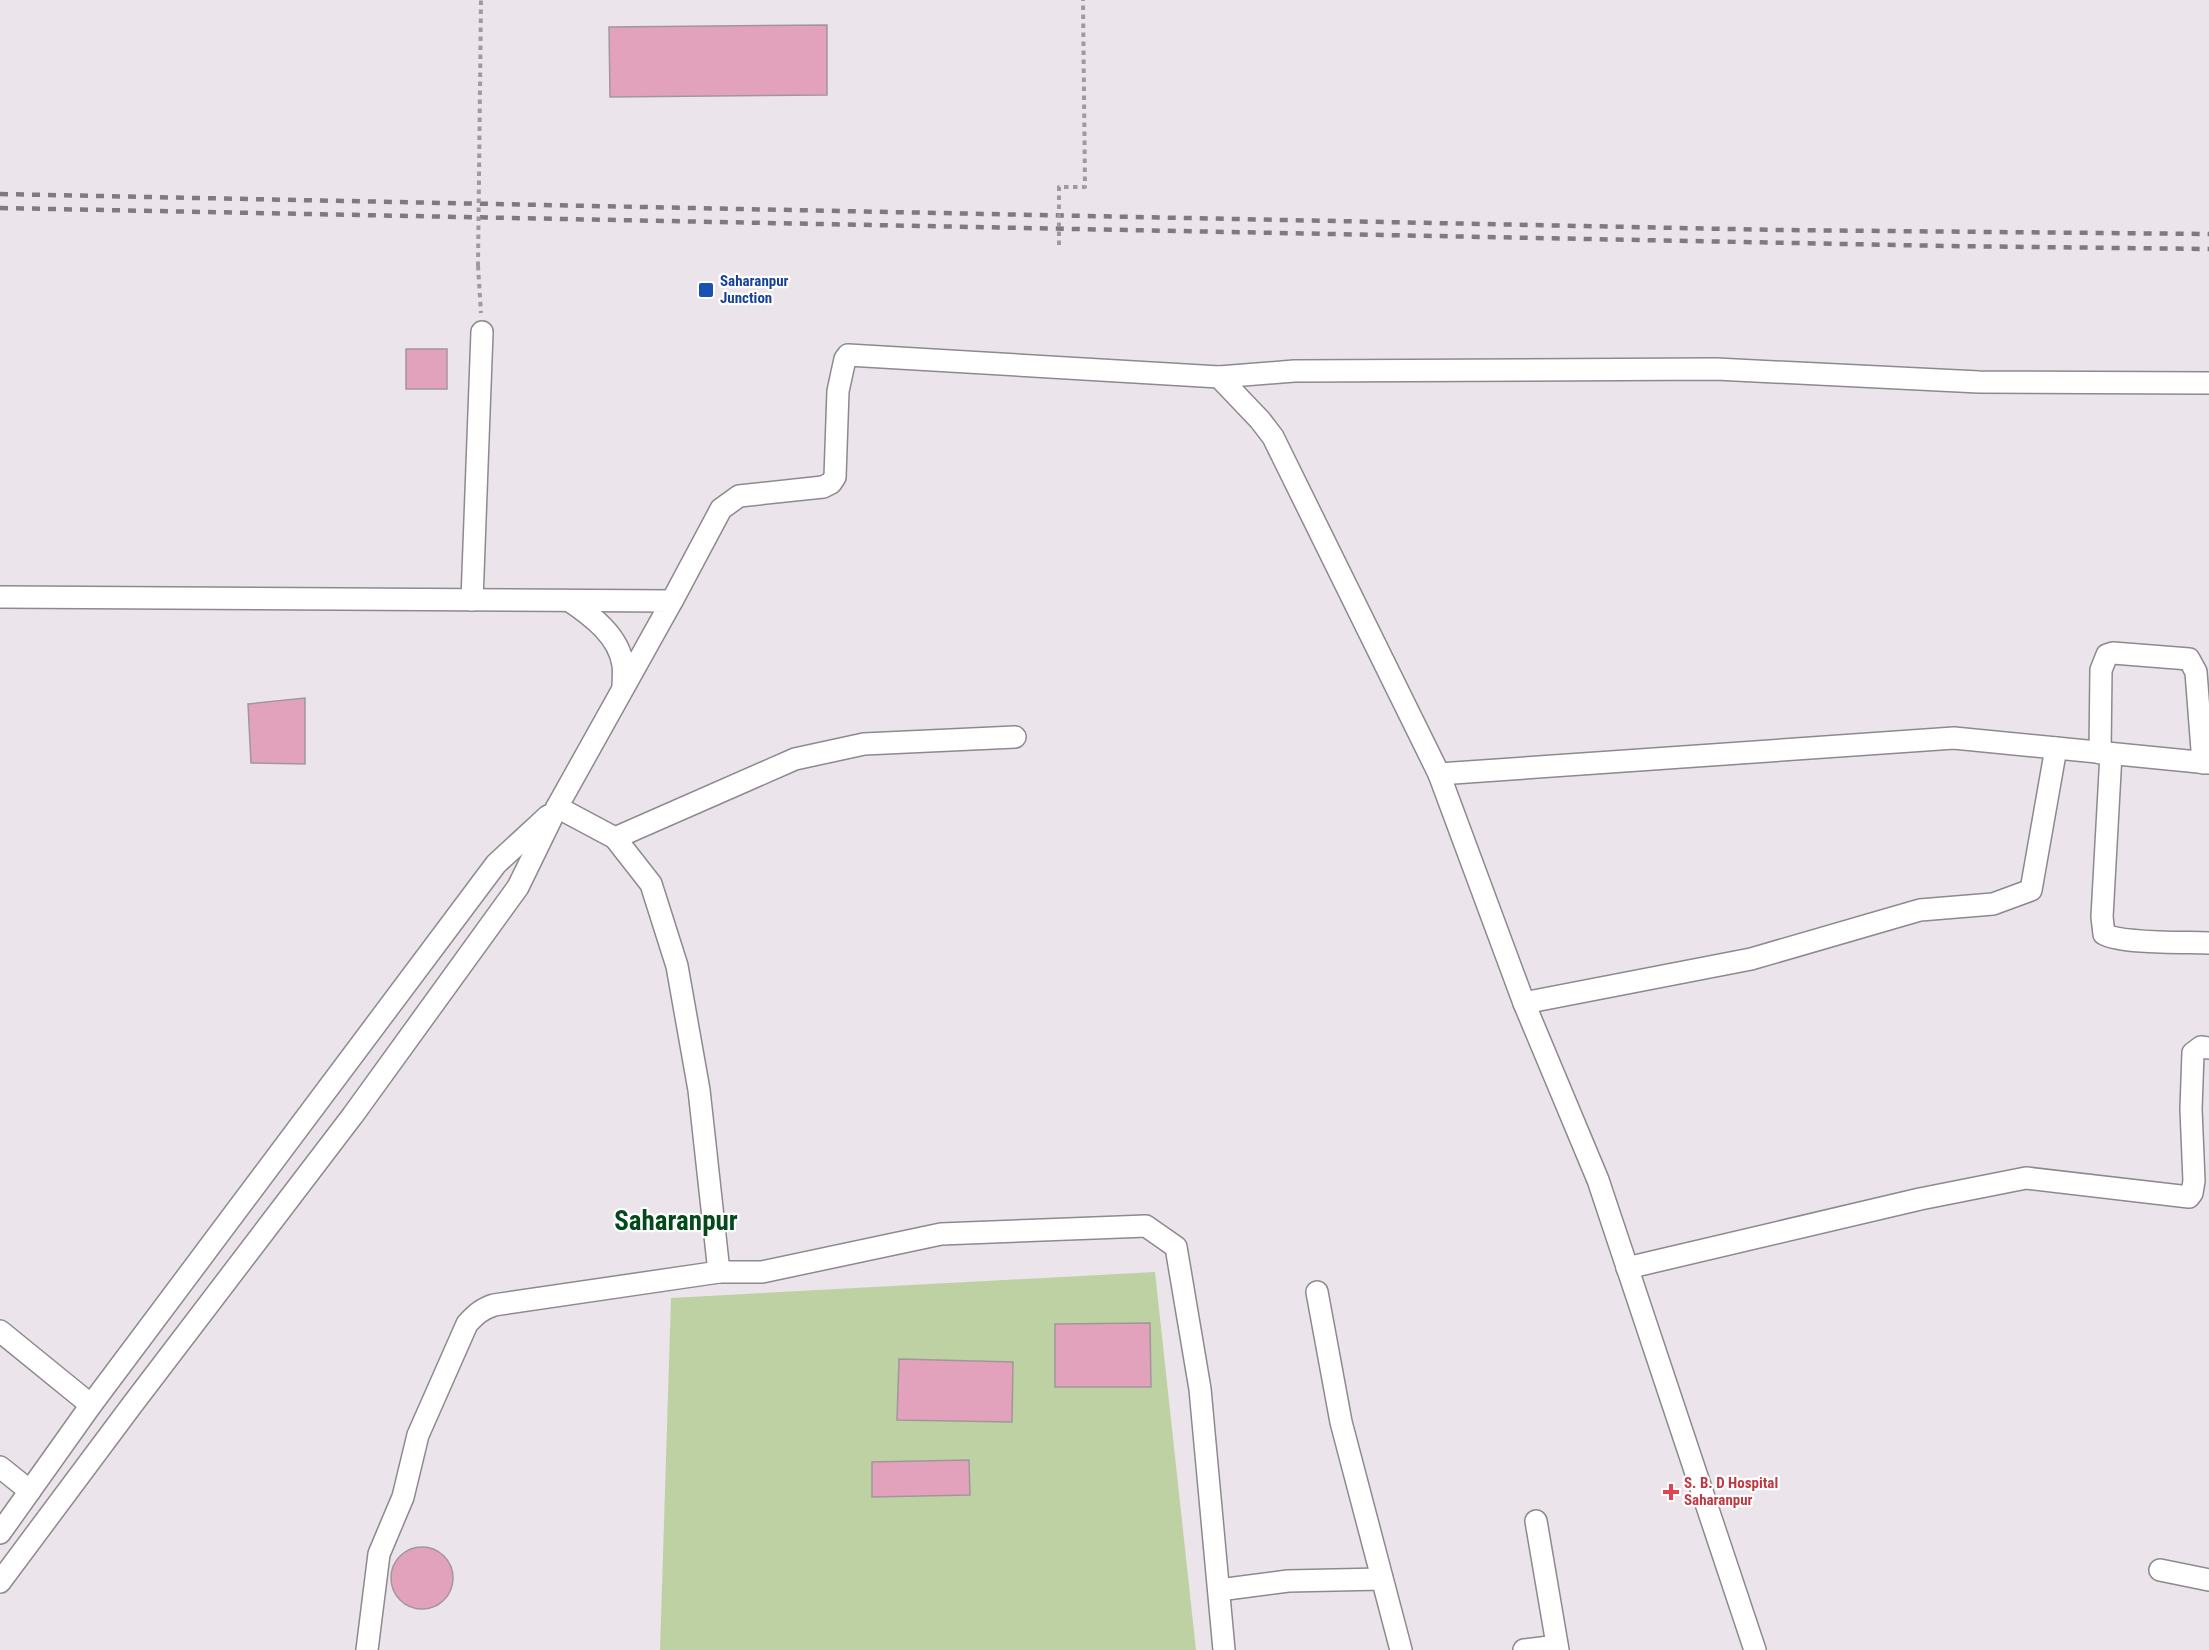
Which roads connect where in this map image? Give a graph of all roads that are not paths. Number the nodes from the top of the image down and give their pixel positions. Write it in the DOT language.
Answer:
graph roads {
  1 [pos="482,332"];
  2 [pos="1219,377"];
  3 [pos="2209,383"];
  4 [pos="0,597"];
  5 [pos="472,600"];
  6 [pos="570,601"];
  7 [pos="672,601"];
  8 [pos="623,689"];
  9 [pos="1015,737"];
  10 [pos="2056,748"];
  11 [pos="2106,753"];
  12 [pos="2206,763"];
  13 [pos="1439,774"];
  14 [pos="557,807"];
  15 [pos="615,838"];
  16 [pos="2209,943"];
  17 [pos="1524,1003"];
  18 [pos="2209,1048"];
  19 [pos="1627,1268"];
  20 [pos="719,1272"];
  21 [pos="1317,1292"];
  22 [pos="0,1331"];
  23 [pos="91,1405"];
  24 [pos="0,1467"];
  25 [pos="30,1491"];
  26 [pos="1536,1521"];
  27 [pos="0,1533"];
  28 [pos="2160,1570"];
  29 [pos="1382,1579"];
  30 [pos="2209,1580"];
  31 [pos="0,1582"];
  32 [pos="1219,1590"];
  33 [pos="1558,1648"];
  34 [pos="367,1650"];
  35 [pos="1224,1650"];
  36 [pos="1401,1650"];
  37 [pos="1524,1650"];
  38 [pos="1755,1650"];
  1 -- 5 [label="street"];
  2 -- 3 [label="street"];
  2 -- 7 [label="street"];
  2 -- 13 [label="street"];
  4 -- 5 [label="street"];
  5 -- 6 [label="street"];
  6 -- 7 [label="street"];
  6 -- 8 [label="street"];
  7 -- 8 [label="street"];
  8 -- 14 [label="street"];
  9 -- 15 [label="street"];
  10 -- 11 [label="street"];
  10 -- 13 [label="street"];
  10 -- 17 [label="street"];
  11 -- 12 [label="street"];
  11 -- 12 [label="street"];
  11 -- 16 [label="street"];
  13 -- 17 [label="street"];
  14 -- 15 [label="street"];
  14 -- 23 [label="street"];
  14 -- 31 [label="street"];
  15 -- 20 [label="street"];
  17 -- 19 [label="street"];
  18 -- 19 [label="street"];
  19 -- 38 [label="street"];
  20 -- 32 [label="street"];
  20 -- 34 [label="street"];
  21 -- 29 [label="street"];
  22 -- 23 [label="street"];
  23 -- 25 [label="street"];
  24 -- 25 [label="street"];
  25 -- 27 [label="street"];
  26 -- 33 [label="street"];
  28 -- 30 [label="street"];
  29 -- 32 [label="street"];
  29 -- 36 [label="street"];
  32 -- 35 [label="street"];
  33 -- 37 [label="street"];
}
